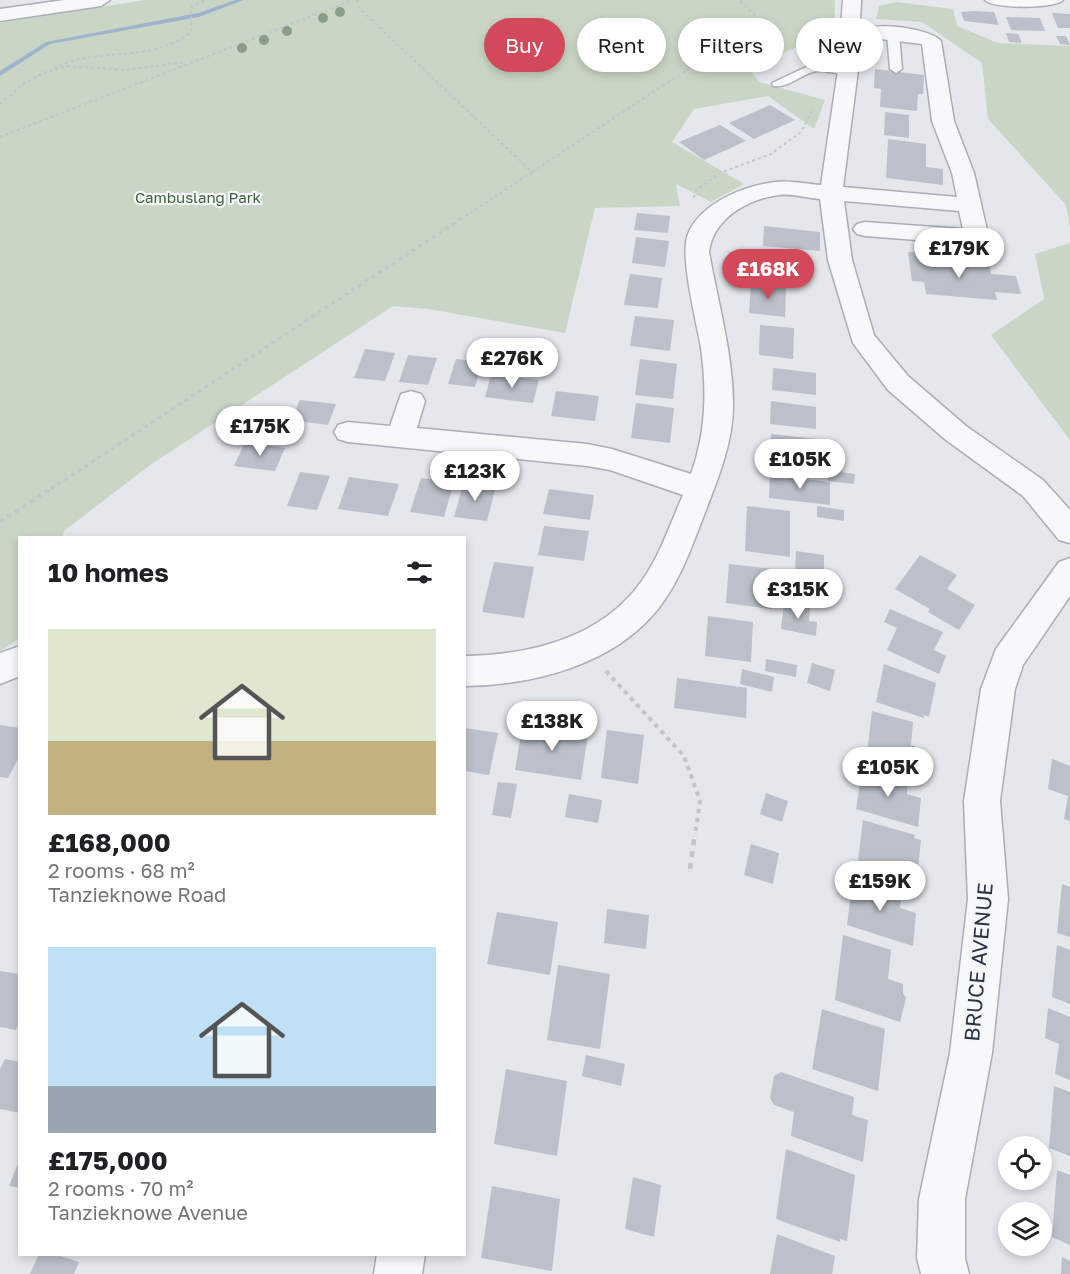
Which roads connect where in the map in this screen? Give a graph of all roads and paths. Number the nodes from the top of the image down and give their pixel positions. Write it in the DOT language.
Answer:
graph roads {
  1 [pos="101,0"];
  2 [pos="205,0"];
  3 [pos="355,0"];
  4 [pos="739,0"];
  5 [pos="852,0"];
  6 [pos="994,0"];
  7 [pos="1001,0"];
  8 [pos="1054,0"];
  9 [pos="0,15"];
  10 [pos="851,18"];
  11 [pos="883,33"];
  12 [pos="193,62"];
  13 [pos="896,69"];
  14 [pos="45,72"];
  15 [pos="803,72"];
  16 [pos="848,72"];
  17 [pos="778,83"];
  18 [pos="843,97"];
  19 [pos="0,104"];
  20 [pos="0,137"];
  21 [pos="532,171"];
  22 [pos="720,173"];
  23 [pos="831,193"];
  24 [pos="969,205"];
  25 [pos="865,229"];
  26 [pos="411,401"];
  27 [pos="348,432"];
  28 [pos="401,435"];
  29 [pos="1033,488"];
  30 [pos="700,489"];
  31 [pos="1070,501"];
  32 [pos="0,522"];
  33 [pos="1070,531"];
  34 [pos="1070,571"];
  35 [pos="1053,620"];
  36 [pos="585,648"];
  37 [pos="18,661"];
  38 [pos="0,669"];
  39 [pos="466,671"];
  40 [pos="690,869"];
  41 [pos="402,1256"];
  42 [pos="398,1274"];
  43 [pos="945,1274"];
  1 -- 9 [label="street"];
  2 -- 14 [label="path"];
  3 -- 12 [label="path"];
  3 -- 21 [label="path"];
  4 -- 21 [label="path"];
  5 -- 10 [label="street"];
  6 -- 7 [label="street"];
  7 -- 8 [label="street"];
  11 -- 13 [label="lane"];
  11 -- 24 [label="street"];
  12 -- 14 [label="path"];
  12 -- 20 [label="path"];
  14 -- 19 [label="path"];
  15 -- 17 [label="lane"];
  16 -- 18 [label="street"];
  18 -- 22 [label="path"];
  18 -- 23 [label="street"];
  21 -- 32 [label="path"];
  23 -- 24 [label="street"];
  23 -- 29 [label="street"];
  23 -- 30 [label="street"];
  24 -- 25 [label="street"];
  26 -- 28 [label="street"];
  27 -- 28 [label="street"];
  28 -- 30 [label="street"];
  29 -- 31 [label="street"];
  29 -- 33 [label="street"];
  30 -- 36 [label="street"];
  34 -- 35 [label="street, BRUCE AVENUE"];
  35 -- 43 [label="street, BRUCE AVENUE"];
  36 -- 39 [label="street"];
  36 -- 40 [label="path"];
  37 -- 38 [label="street"];
  41 -- 42 [label="street"];
}
